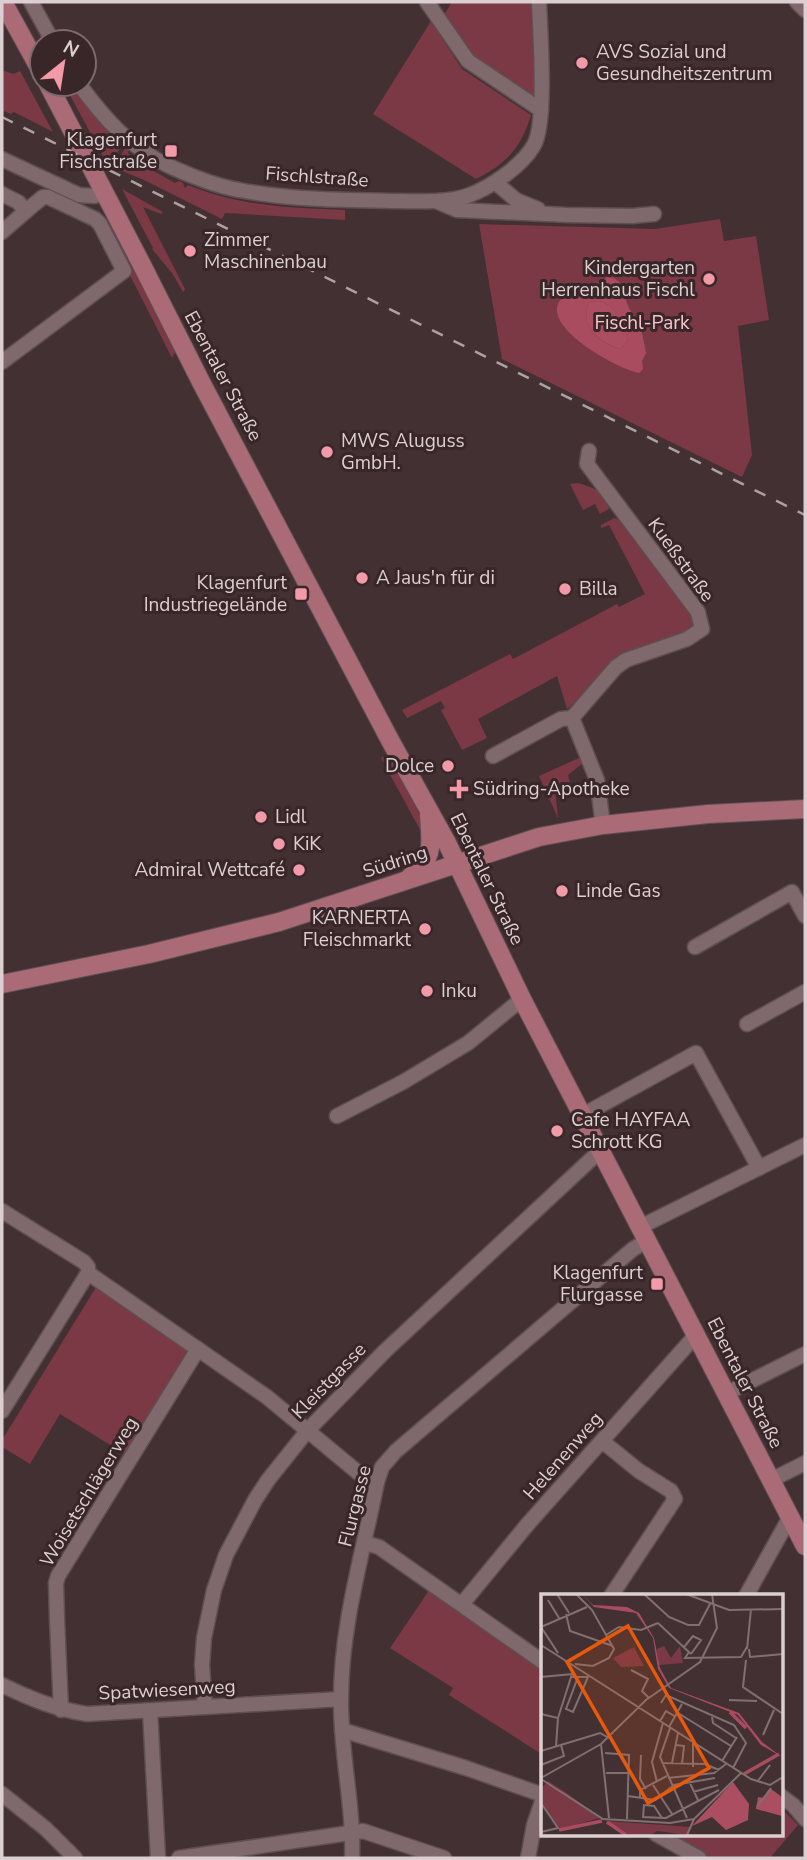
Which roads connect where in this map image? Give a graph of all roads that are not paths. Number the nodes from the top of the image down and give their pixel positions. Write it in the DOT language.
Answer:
graph roads {
  1 [pos="3,2"];
  2 [pos="31,2"];
  3 [pos="427,2"];
  4 [pos="539,2"];
  5 [pos="796,2"];
  6 [pos="805,10"];
  7 [pos="45,28"];
  8 [pos="28,48"];
  9 [pos="55,98"];
  10 [pos="89,98"];
  11 [pos="541,110"];
  12 [pos="2,159"];
  13 [pos="496,183"];
  14 [pos="105,193"];
  15 [pos="2,194"];
  16 [pos="436,201"];
  17 [pos="26,211"];
  18 [pos="549,213"];
  19 [pos="653,214"];
  20 [pos="2,232"];
  21 [pos="2,362"];
  22 [pos="589,451"];
  23 [pos="572,718"];
  24 [pos="493,756"];
  25 [pos="428,808"];
  26 [pos="805,809"];
  27 [pos="603,825"];
  28 [pos="456,864"];
  29 [pos="404,882"];
  30 [pos="805,916"];
  31 [pos="695,947"];
  32 [pos="2,984"];
  33 [pos="805,992"];
  34 [pos="522,999"];
  35 [pos="747,1024"];
  36 [pos="583,1115"];
  37 [pos="337,1116"];
  38 [pos="805,1144"];
  39 [pos="601,1150"];
  40 [pos="759,1168"];
  41 [pos="2,1211"];
  42 [pos="644,1234"];
  43 [pos="88,1273"];
  44 [pos="696,1335"];
  45 [pos="198,1349"];
  46 [pos="805,1354"];
  47 [pos="727,1393"];
  48 [pos="2,1411"];
  49 [pos="308,1430"];
  50 [pos="602,1441"];
  51 [pos="805,1463"];
  52 [pos="771,1480"];
  53 [pos="377,1482"];
  54 [pos="790,1517"];
  55 [pos="365,1543"];
  56 [pos="805,1546"];
  57 [pos="612,1594"];
  58 [pos="747,1594"];
  59 [pos="462,1604"];
  60 [pos="541,1661"];
  61 [pos="2,1685"];
  62 [pos="341,1699"];
  63 [pos="205,1707"];
  64 [pos="61,1710"];
  65 [pos="150,1712"];
  66 [pos="342,1730"];
  67 [pos="2,1794"];
  68 [pos="541,1796"];
  69 [pos="782,1797"];
  70 [pos="541,1803"];
  71 [pos="805,1819"];
  72 [pos="352,1832"];
  73 [pos="660,1836"];
  74 [pos="75,1858"];
  75 [pos="158,1858"];
  76 [pos="179,1858"];
  77 [pos="352,1858"];
  78 [pos="444,1858"];
  79 [pos="528,1858"];
  80 [pos="698,1858"];
  1 -- 8 [label="main road"];
  2 -- 7 [label="street"];
  3 -- 11 [label="street"];
  4 -- 11 [label="street, Fischlstraße"];
  5 -- 6 [label="street"];
  9 -- 14 [label="main road, Ebentaler Straße"];
  10 -- 16 [label="street, Fischlstraße"];
  11 -- 13 [label="street, Fischlstraße"];
  12 -- 14 [label="street"];
  13 -- 16 [label="street, Fischlstraße"];
  13 -- 18 [label="street"];
  14 -- 25 [label="main road, Ebentaler Straße"];
  15 -- 17 [label="street"];
  16 -- 18 [label="street"];
  17 -- 20 [label="street"];
  17 -- 21 [label="street"];
  18 -- 19 [label="street"];
  22 -- 23 [label="street, Kueßstraße"];
  23 -- 24 [label="street, Kueßstraße"];
  23 -- 27 [label="street"];
  25 -- 28 [label="main road, Ebentaler Straße"];
  25 -- 29 [label="main road"];
  26 -- 27 [label="main road, Südring"];
  27 -- 28 [label="main road, Südring"];
  28 -- 29 [label="main road, Südring"];
  28 -- 34 [label="main road, Ebentaler Straße"];
  29 -- 32 [label="main road, Südring"];
  30 -- 31 [label="street"];
  33 -- 35 [label="street"];
  34 -- 36 [label="main road, Ebentaler Straße"];
  34 -- 37 [label="street"];
  36 -- 39 [label="main road, Ebentaler Straße"];
  36 -- 40 [label="street"];
  38 -- 40 [label="street, Flurgasse"];
  39 -- 42 [label="main road, Ebentaler Straße"];
  39 -- 49 [label="street, Kleistgasse"];
  40 -- 42 [label="street, Flurgasse"];
  41 -- 43 [label="street"];
  42 -- 44 [label="main road, Ebentaler Straße"];
  42 -- 53 [label="street, Flurgasse"];
  43 -- 45 [label="street"];
  43 -- 48 [label="street"];
  44 -- 47 [label="main road, Ebentaler Straße"];
  44 -- 50 [label="street, Helenenweg"];
  45 -- 49 [label="street"];
  45 -- 64 [label="street, Woisetschlägerweg"];
  46 -- 47 [label="street"];
  47 -- 52 [label="main road, Ebentaler Straße"];
  49 -- 53 [label="street"];
  49 -- 63 [label="street, Kleistgasse"];
  50 -- 57 [label="street"];
  50 -- 59 [label="street, Helenenweg"];
  51 -- 52 [label="street"];
  52 -- 54 [label="main road, Ebentaler Straße"];
  53 -- 55 [label="street, Flurgasse"];
  54 -- 56 [label="main road, Ebentaler Straße"];
  54 -- 58 [label="street"];
  55 -- 59 [label="street"];
  55 -- 62 [label="street, Flurgasse"];
  59 -- 60 [label="street"];
  61 -- 64 [label="street, Spatwiesenweg"];
  62 -- 63 [label="street, Spatwiesenweg"];
  62 -- 66 [label="street, Flurgasse"];
  63 -- 65 [label="street, Spatwiesenweg"];
  64 -- 65 [label="street, Spatwiesenweg"];
  65 -- 75 [label="street"];
  66 -- 68 [label="street"];
  66 -- 72 [label="street, Flurgasse"];
  67 -- 74 [label="street"];
  69 -- 71 [label="street"];
  70 -- 79 [label="street"];
  72 -- 76 [label="street"];
  72 -- 77 [label="street, Flurgasse"];
  72 -- 78 [label="street"];
  73 -- 80 [label="street"];
}
